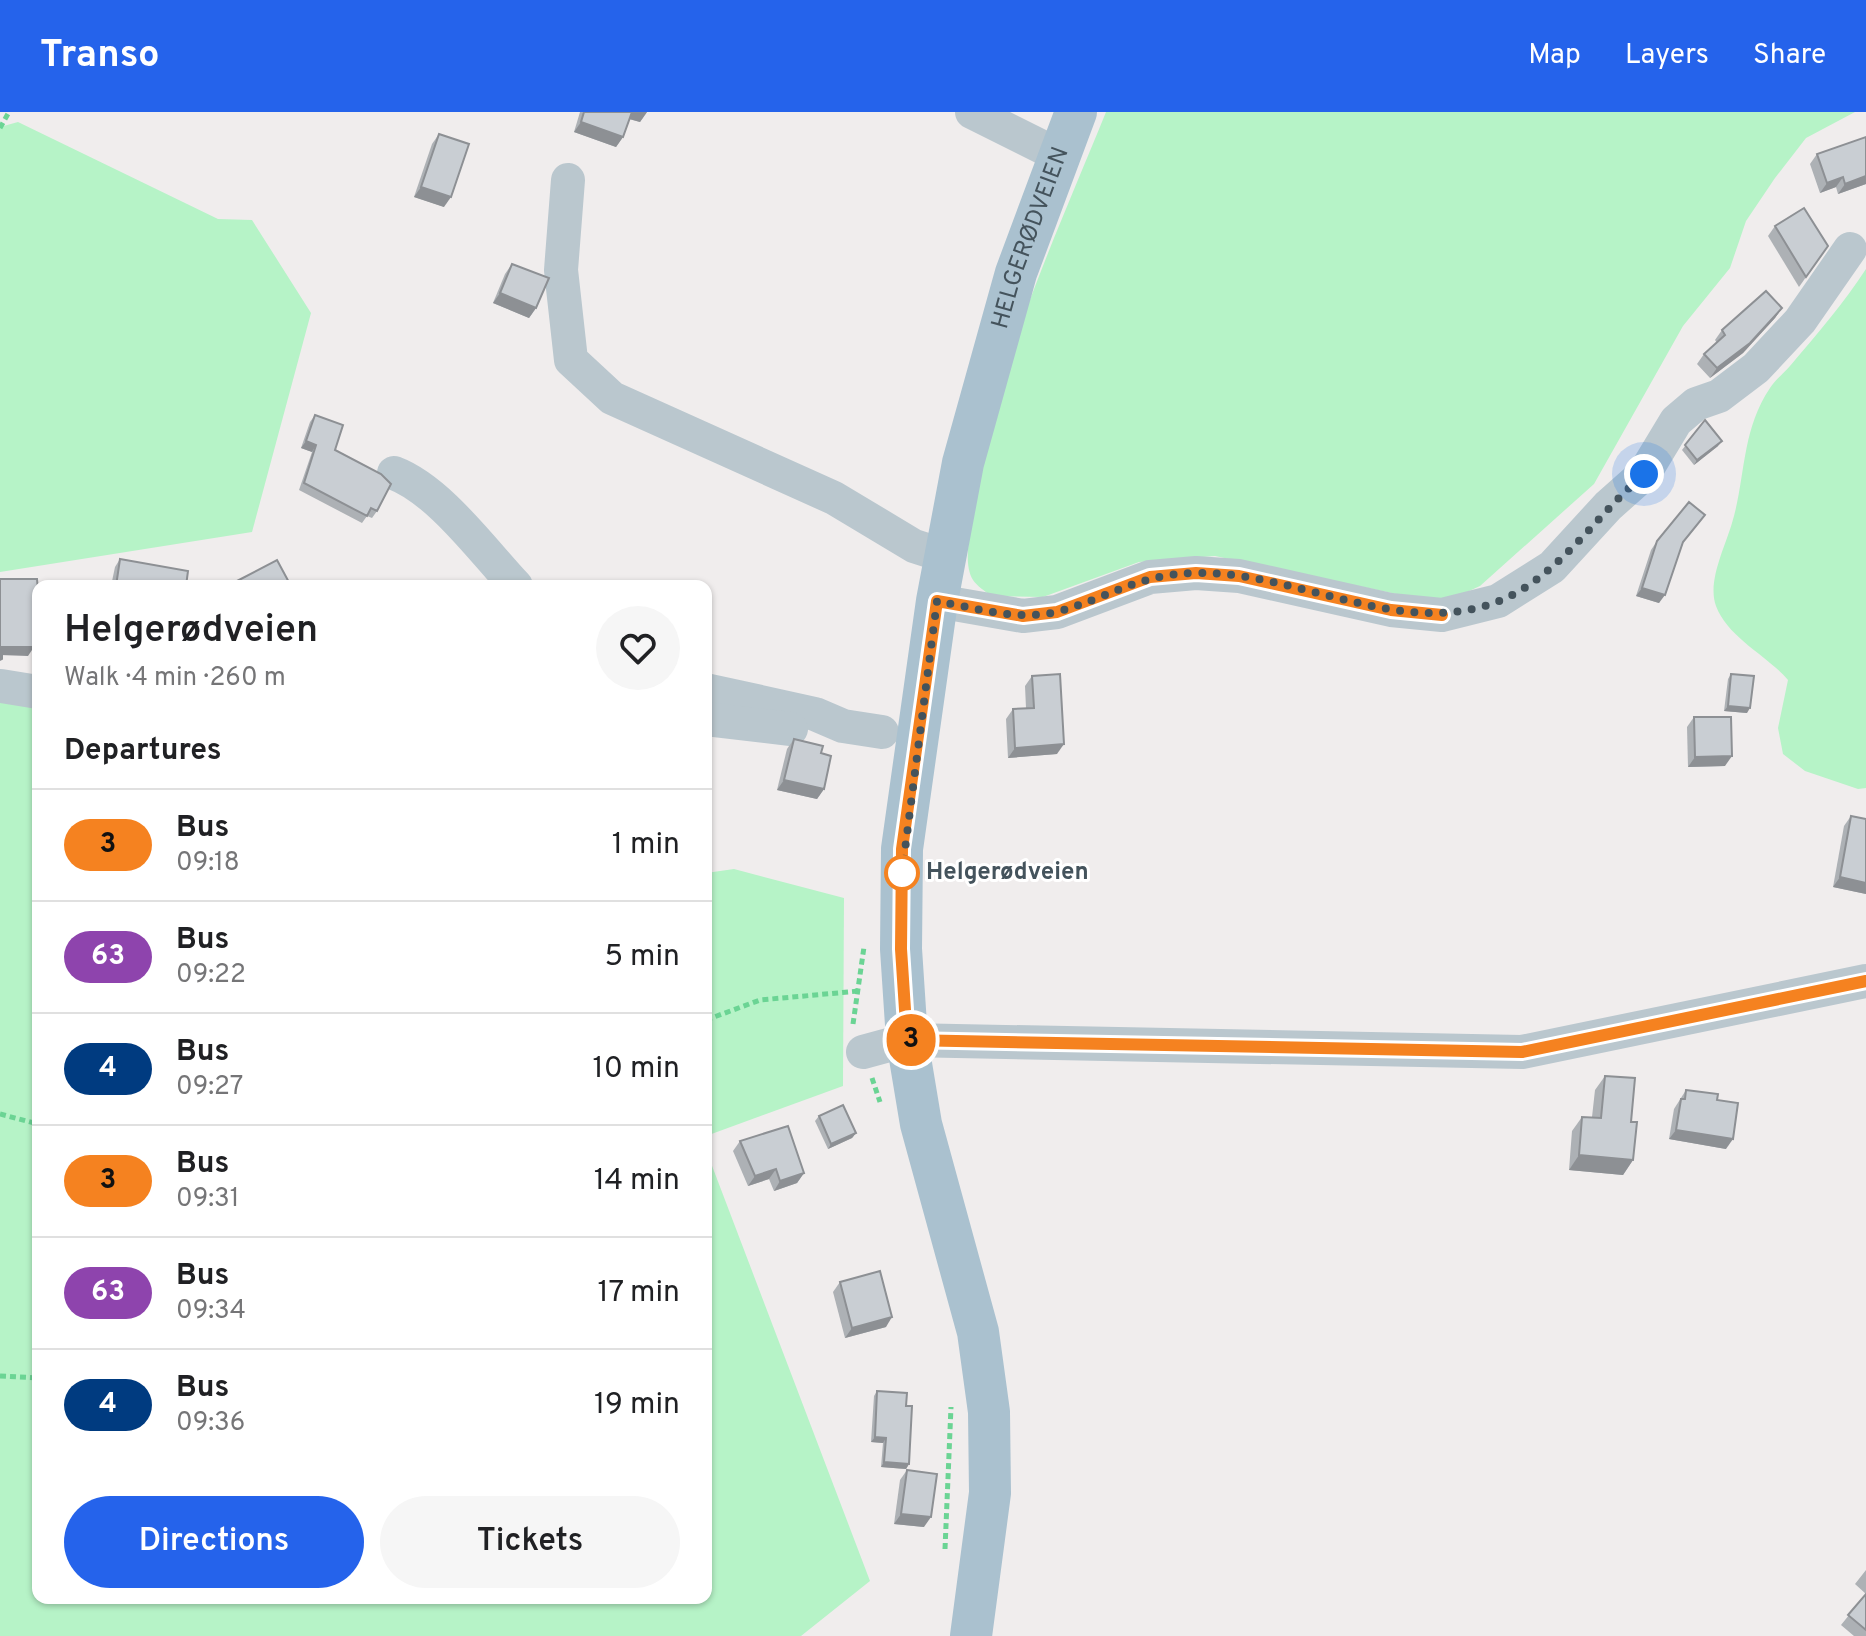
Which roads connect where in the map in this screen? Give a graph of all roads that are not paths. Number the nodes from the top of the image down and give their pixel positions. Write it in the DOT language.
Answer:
graph roads {
  1 [pos="972,112"];
  2 [pos="1076,112"];
  3 [pos="1058,155"];
  4 [pos="568,180"];
  5 [pos="1850,249"];
  6 [pos="394,473"];
  7 [pos="945,556"];
  8 [pos="510,580"];
  9 [pos="937,601"];
  10 [pos="1,686"];
  11 [pos="32,691"];
  12 [pos="712,691"];
  13 [pos="712,720"];
  14 [pos="843,726"];
  15 [pos="882,732"];
  16 [pos="1866,981"];
  17 [pos="907,1040"];
  18 [pos="863,1052"];
  19 [pos="971,1636"];
  1 -- 3 [label="street"];
  2 -- 3 [label="main road, HELGERØDVEIEN"];
  3 -- 7 [label="main road, HELGERØDVEIEN"];
  4 -- 7 [label="street"];
  5 -- 9 [label="street"];
  6 -- 8 [label="street"];
  7 -- 9 [label="main road, HELGERØDVEIEN"];
  9 -- 17 [label="main road, HELGERØDVEIEN"];
  10 -- 11 [label="street"];
  12 -- 14 [label="street"];
  13 -- 14 [label="street"];
  14 -- 15 [label="street"];
  16 -- 17 [label="street"];
  17 -- 18 [label="street"];
  17 -- 19 [label="main road, HELGERØDVEIEN"];
}
